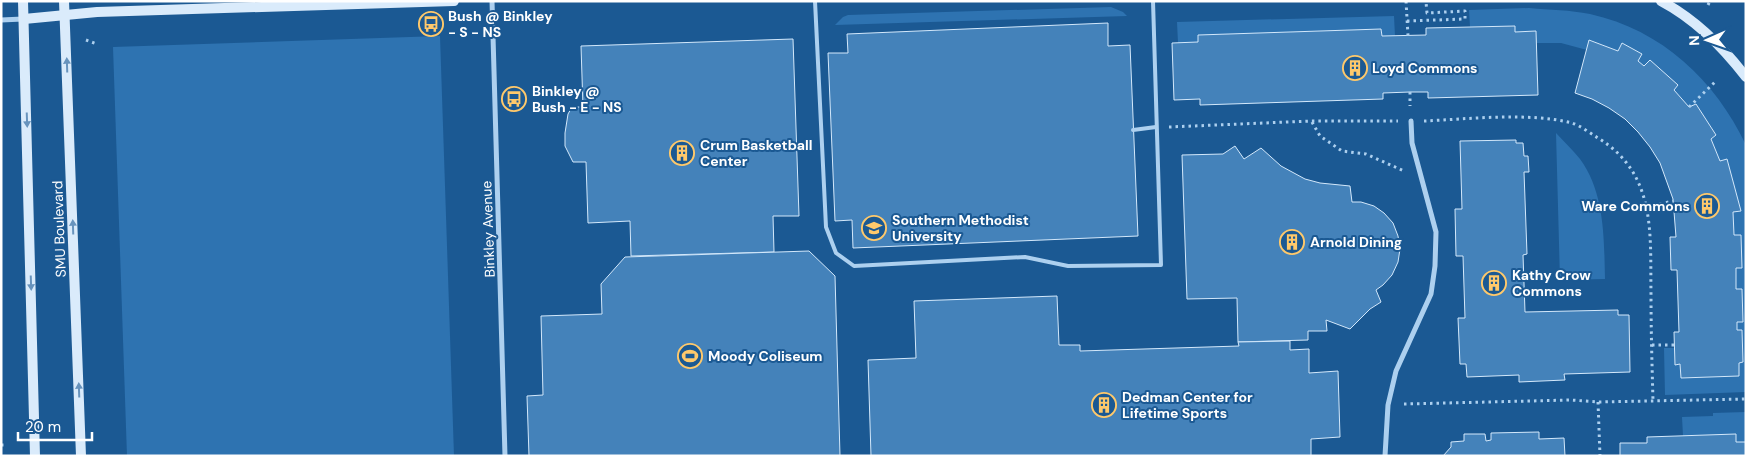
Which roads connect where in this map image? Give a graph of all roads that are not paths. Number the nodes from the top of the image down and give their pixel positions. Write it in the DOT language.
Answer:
graph roads {
  1 [pos="24,1"];
  2 [pos="64,1"];
  3 [pos="454,1"];
  4 [pos="492,1"];
  5 [pos="815,1"];
  6 [pos="1153,1"];
  7 [pos="1661,1"];
  8 [pos="65,14"];
  9 [pos="24,19"];
  10 [pos="1,20"];
  11 [pos="1746,77"];
  12 [pos="1411,121"];
  13 [pos="1156,128"];
  14 [pos="1133,130"];
  15 [pos="36,456"];
  16 [pos="81,456"];
  17 [pos="505,456"];
  18 [pos="1386,456"];
  1 -- 9 [label="street"];
  2 -- 8 [label="street, SMU Boulevard"];
  3 -- 8 [label="street"];
  4 -- 17 [label="street, Binkley Avenue"];
  5 -- 13 [label="lane"];
  6 -- 13 [label="lane"];
  7 -- 11 [label="street"];
  8 -- 9 [label="street"];
  16 -- 8 [label="street, SMU Boulevard, one-way"];
  9 -- 10 [label="street"];
  9 -- 15 [label="street, one-way"];
  12 -- 18 [label="street"];
  13 -- 14 [label="lane"];
}
